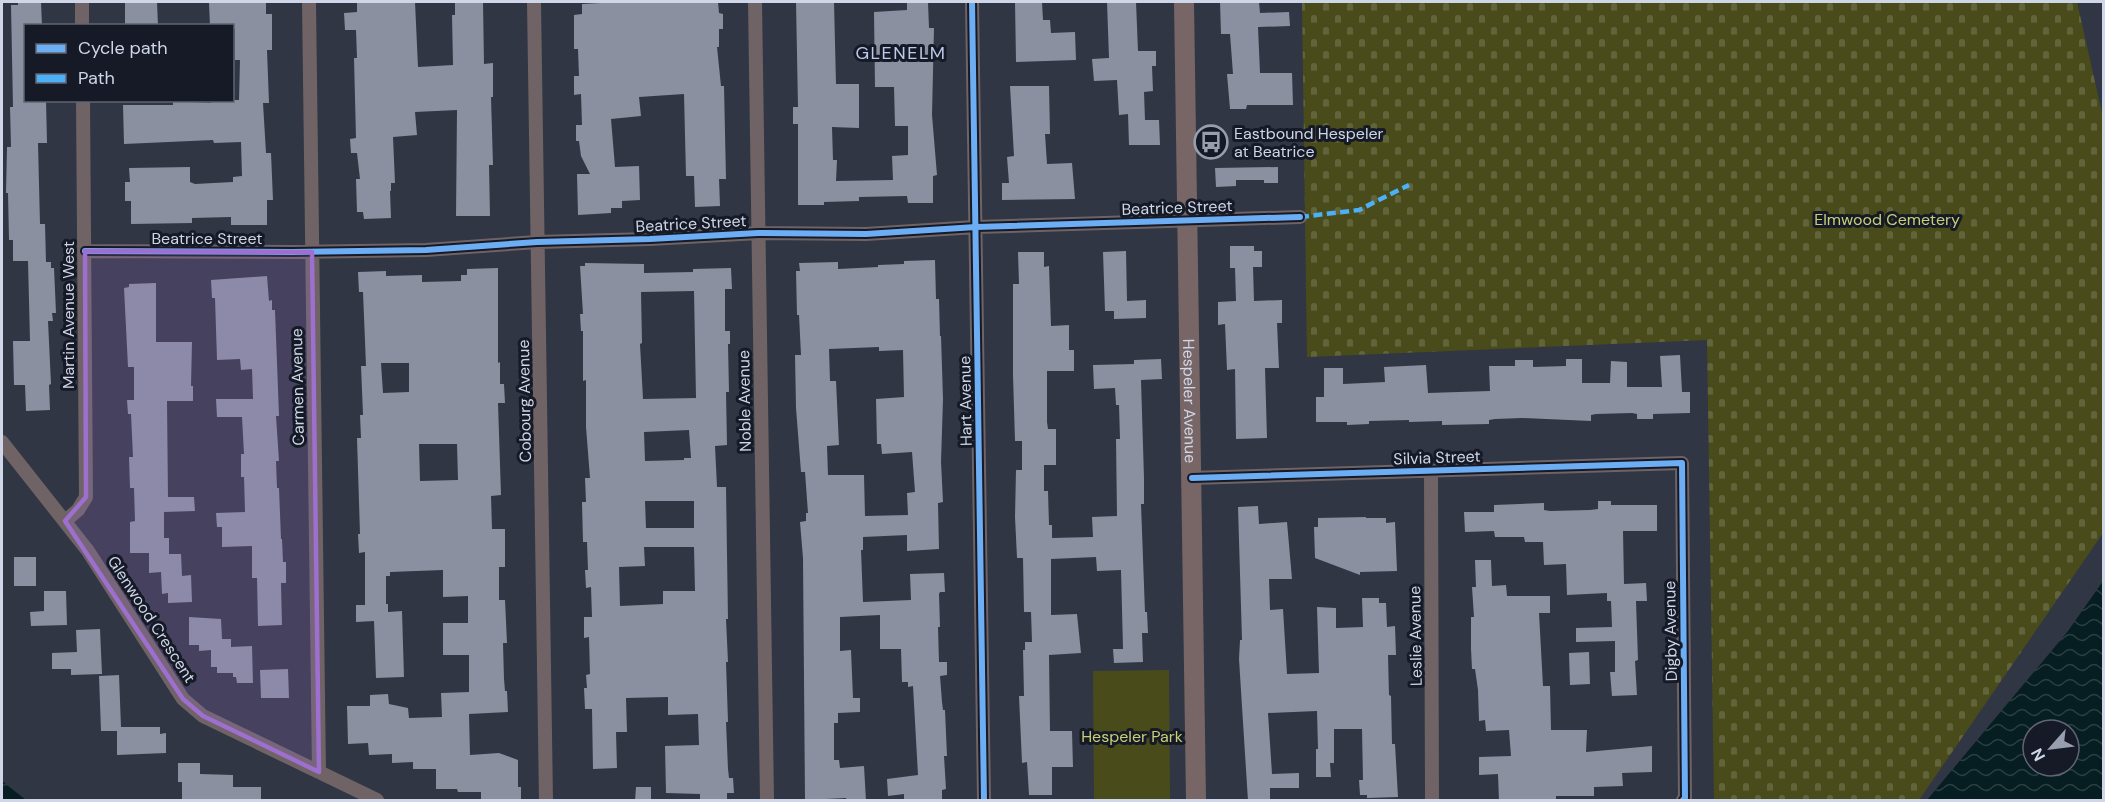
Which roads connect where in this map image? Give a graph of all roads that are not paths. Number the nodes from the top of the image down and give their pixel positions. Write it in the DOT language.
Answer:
graph roads {
  1 [pos="82,2"];
  2 [pos="309,2"];
  3 [pos="534,2"];
  4 [pos="755,2"];
  5 [pos="972,2"];
  6 [pos="1185,2"];
  7 [pos="82,24"];
  8 [pos="83,102"];
  9 [pos="1300,217"];
  10 [pos="1188,220"];
  11 [pos="976,227"];
  12 [pos="758,233"];
  13 [pos="537,242"];
  14 [pos="84,251"];
  15 [pos="312,252"];
  16 [pos="2,442"];
  17 [pos="1682,463"];
  18 [pos="1431,471"];
  19 [pos="1192,478"];
  20 [pos="65,521"];
  21 [pos="319,772"];
  22 [pos="1684,799"];
  23 [pos="377,801"];
  24 [pos="546,801"];
  25 [pos="767,801"];
  26 [pos="984,801"];
  27 [pos="1196,801"];
  28 [pos="1432,801"];
  1 -- 7 [label="street"];
  2 -- 15 [label="street, Carmen Avenue"];
  3 -- 13 [label="street, Cobourg Avenue"];
  4 -- 12 [label="street, Noble Avenue"];
  5 -- 11 [label="street, Hart Avenue"];
  6 -- 10 [label="main road, Hespeler Avenue"];
  8 -- 14 [label="street, Martin Avenue West"];
  9 -- 10 [label="street, Beatrice Street"];
  10 -- 11 [label="street, Beatrice Street"];
  10 -- 19 [label="main road, Hespeler Avenue"];
  11 -- 12 [label="street, Beatrice Street"];
  11 -- 26 [label="street, Hart Avenue"];
  12 -- 13 [label="street, Beatrice Street"];
  12 -- 25 [label="street, Noble Avenue"];
  13 -- 15 [label="street, Beatrice Street"];
  13 -- 24 [label="street, Cobourg Avenue"];
  14 -- 15 [label="street, Beatrice Street"];
  14 -- 20 [label="street, Martin Avenue West"];
  15 -- 21 [label="street, Carmen Avenue"];
  16 -- 20 [label="street, Glenwood Crescent"];
  17 -- 18 [label="street, Silvia Street"];
  17 -- 22 [label="street, Digby Avenue"];
  18 -- 19 [label="street, Silvia Street"];
  18 -- 28 [label="street, Leslie Avenue"];
  19 -- 27 [label="main road, Hespeler Avenue"];
  20 -- 21 [label="street, Glenwood Crescent"];
  21 -- 23 [label="street, Glenwood Crescent"];
}
